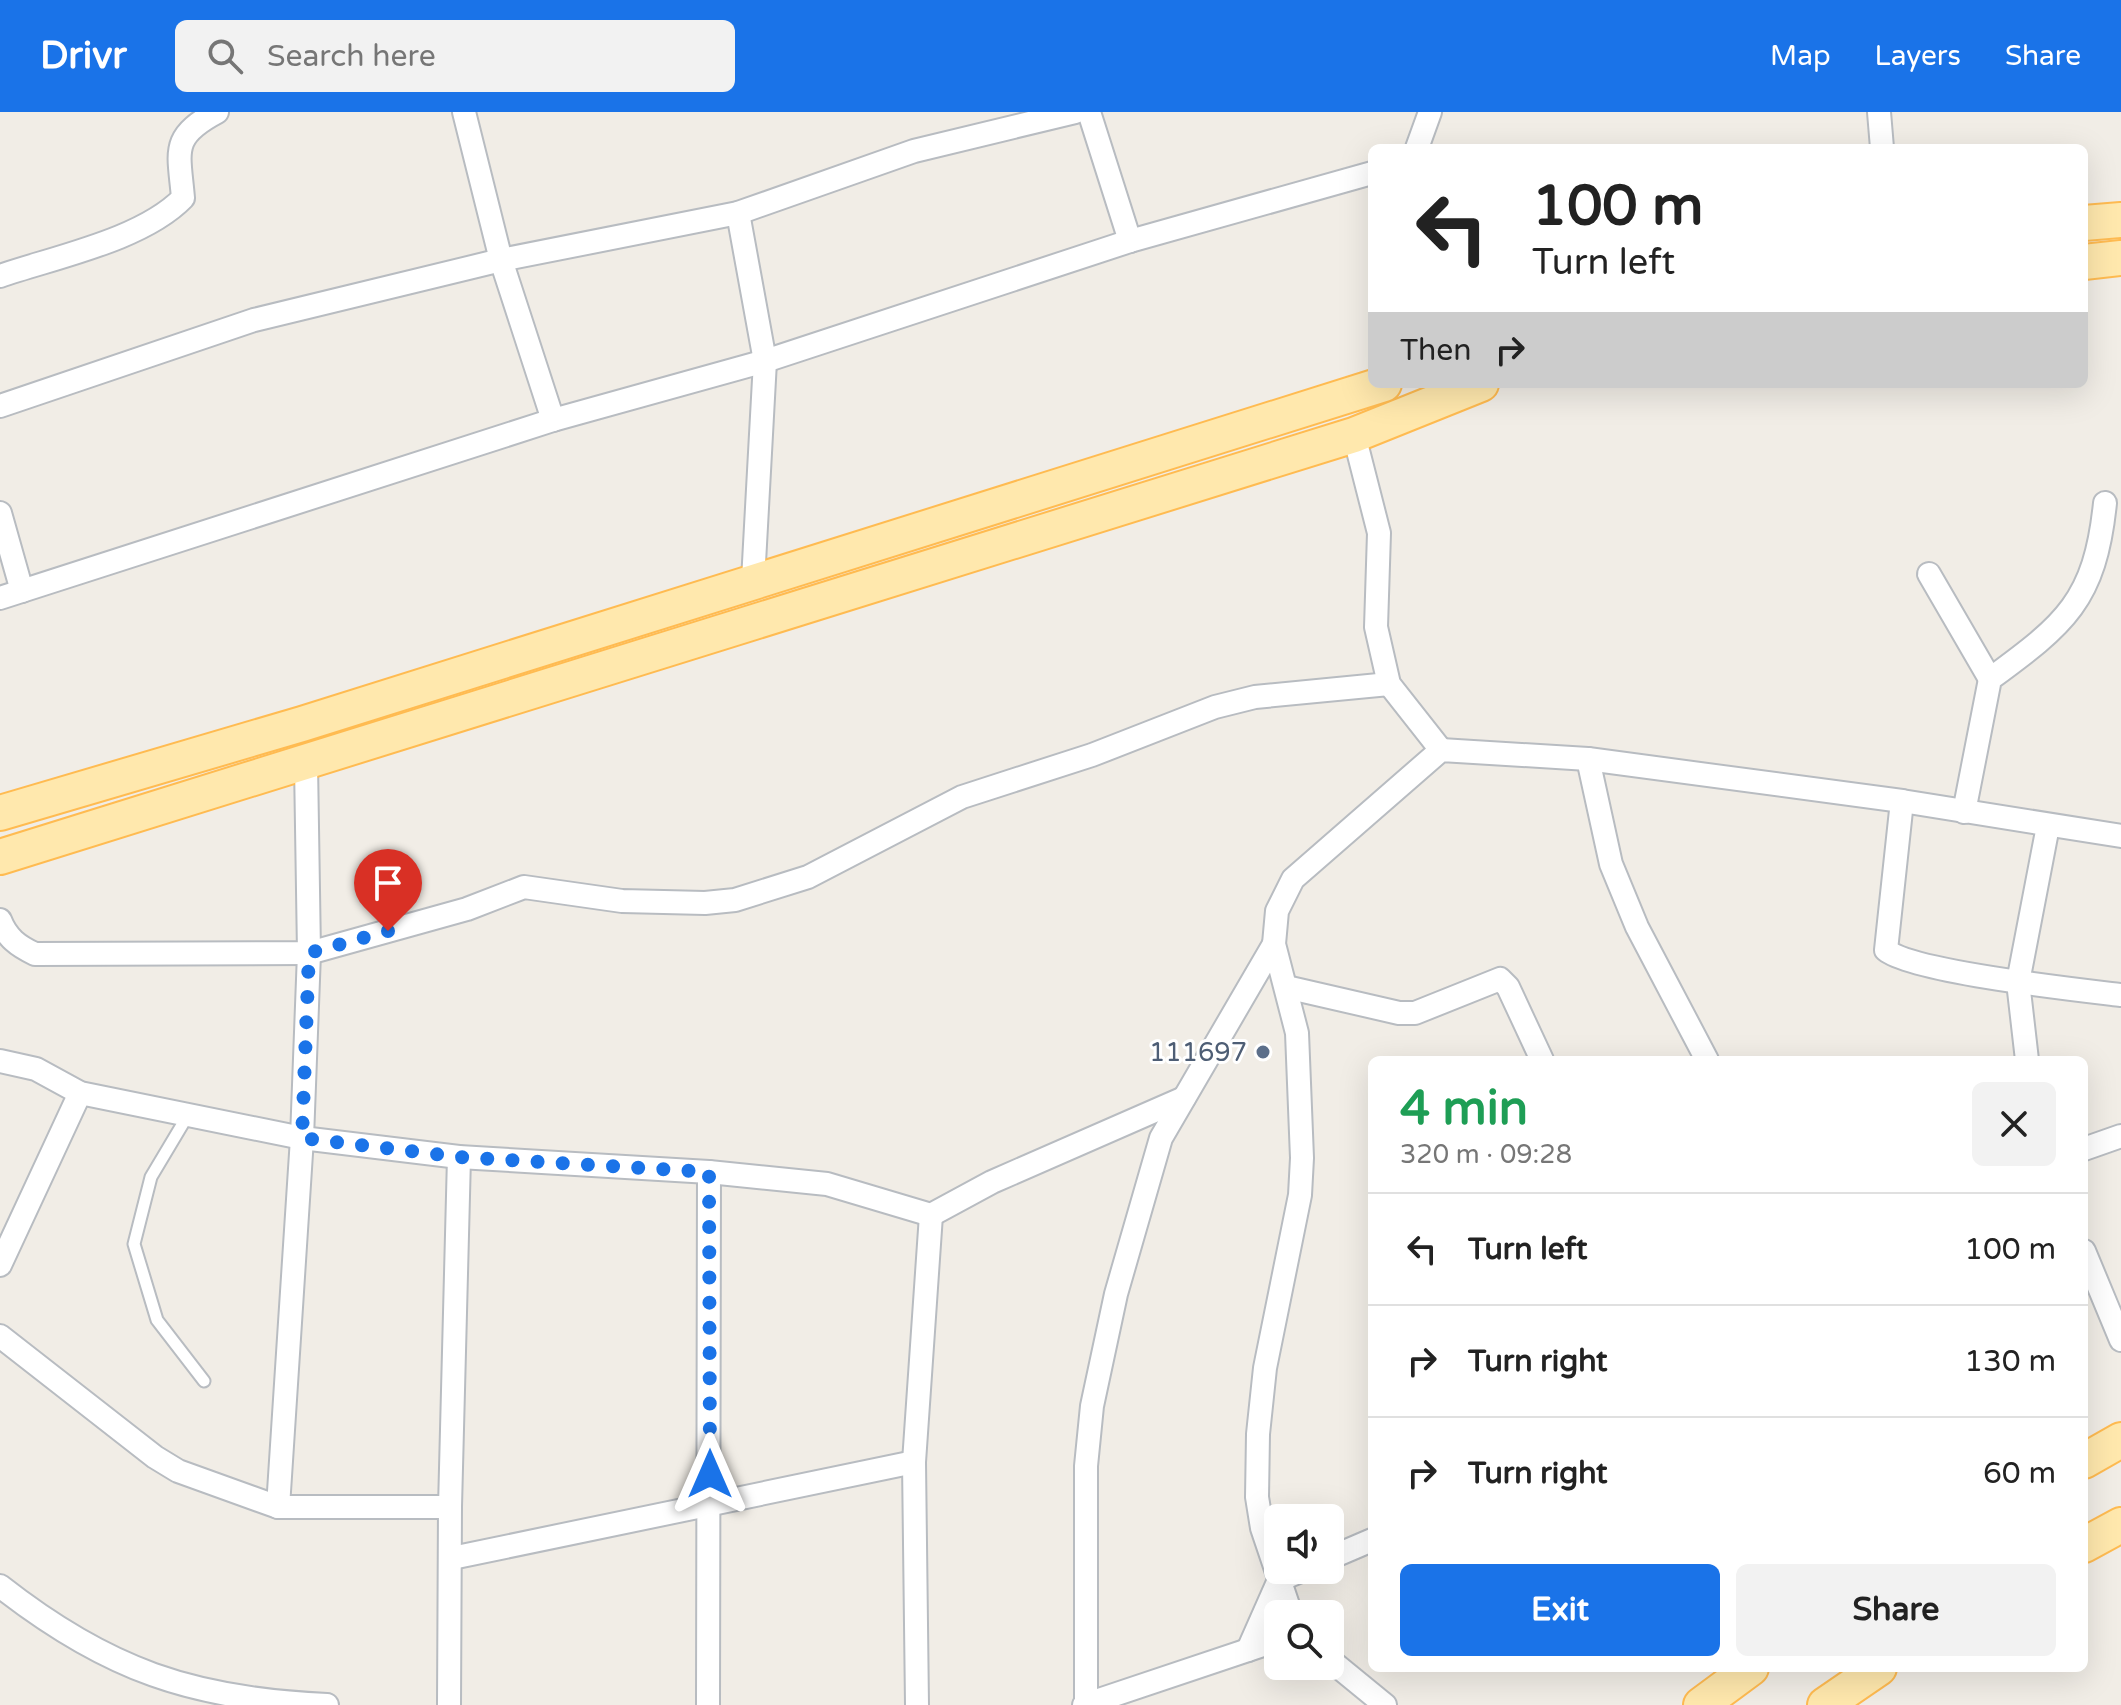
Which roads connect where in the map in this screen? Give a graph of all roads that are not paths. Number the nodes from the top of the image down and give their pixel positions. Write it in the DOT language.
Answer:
graph roads {
  1 [pos="217,112"];
  2 [pos="464,112"];
  3 [pos="1075,112"];
  4 [pos="1089,112"];
  5 [pos="1430,112"];
  6 [pos="1879,112"];
  7 [pos="1418,144"];
  8 [pos="1882,144"];
  9 [pos="1368,174"];
  10 [pos="738,213"];
  11 [pos="2121,220"];
  12 [pos="2088,223"];
  13 [pos="1130,241"];
  14 [pos="2121,258"];
  15 [pos="501,260"];
  16 [pos="2088,262"];
  17 [pos="0,276"];
  18 [pos="765,361"];
  19 [pos="1370,388"];
  20 [pos="1471,388"];
  21 [pos="0,406"];
  22 [pos="553,420"];
  23 [pos="1354,435"];
  24 [pos="2105,503"];
  25 [pos="0,513"];
  26 [pos="1929,574"];
  27 [pos="753,581"];
  28 [pos="22,591"];
  29 [pos="0,598"];
  30 [pos="1990,679"];
  31 [pos="1389,684"];
  32 [pos="1441,750"];
  33 [pos="1588,759"];
  34 [pos="306,764"];
  35 [pos="1902,801"];
  36 [pos="1964,812"];
  37 [pos="0,813"];
  38 [pos="2048,826"];
  39 [pos="2121,836"];
  40 [pos="0,857"];
  41 [pos="0,920"];
  42 [pos="1274,944"];
  43 [pos="309,953"];
  44 [pos="2018,982"];
  45 [pos="1286,987"];
  46 [pos="2121,995"];
  47 [pos="1540,1056"];
  48 [pos="1705,1056"];
  49 [pos="2027,1056"];
  50 [pos="0,1061"];
  51 [pos="80,1093"];
  52 [pos="1184,1098"];
  53 [pos="188,1115"];
  54 [pos="2121,1136"];
  55 [pos="302,1138"];
  56 [pos="2088,1148"];
  57 [pos="459,1157"];
  58 [pos="709,1172"];
  59 [pos="931,1215"];
  60 [pos="2088,1261"];
  61 [pos="0,1265"];
  62 [pos="0,1336"];
  63 [pos="2121,1340"];
  64 [pos="204,1381"];
  65 [pos="2121,1440"];
  66 [pos="2088,1459"];
  67 [pos="914,1462"];
  68 [pos="710,1504"];
  69 [pos="278,1507"];
  70 [pos="450,1507"];
  71 [pos="2121,1525"];
  72 [pos="1264,1534"];
  73 [pos="1368,1542"];
  74 [pos="2088,1543"];
  75 [pos="1344,1552"];
  76 [pos="452,1558"];
  77 [pos="1277,1584"];
  78 [pos="0,1586"];
  79 [pos="1264,1645"];
  80 [pos="1248,1650"];
  81 [pos="1344,1671"];
  82 [pos="1746,1672"];
  83 [pos="1873,1672"];
  84 [pos="327,1705"];
  85 [pos="449,1705"];
  86 [pos="708,1705"];
  87 [pos="917,1705"];
  88 [pos="1086,1705"];
  89 [pos="1385,1705"];
  90 [pos="1701,1705"];
  91 [pos="1825,1705"];
  1 -- 17 [label="street"];
  2 -- 15 [label="street"];
  3 -- 10 [label="street"];
  4 -- 13 [label="street"];
  5 -- 7 [label="street"];
  6 -- 8 [label="street"];
  9 -- 13 [label="street"];
  10 -- 15 [label="street"];
  10 -- 18 [label="street"];
  11 -- 12 [label="main road"];
  13 -- 18 [label="street"];
  14 -- 16 [label="main road"];
  15 -- 21 [label="street"];
  15 -- 22 [label="street"];
  18 -- 22 [label="street"];
  18 -- 27 [label="street"];
  19 -- 27 [label="main road"];
  20 -- 23 [label="main road"];
  22 -- 28 [label="street"];
  23 -- 31 [label="street"];
  23 -- 34 [label="main road"];
  24 -- 30 [label="street"];
  25 -- 28 [label="street"];
  26 -- 30 [label="street"];
  27 -- 37 [label="main road"];
  28 -- 29 [label="street"];
  30 -- 36 [label="street"];
  31 -- 32 [label="street"];
  31 -- 43 [label="street"];
  32 -- 33 [label="street"];
  32 -- 42 [label="street"];
  33 -- 35 [label="street"];
  33 -- 48 [label="street"];
  34 -- 40 [label="main road"];
  34 -- 43 [label="street"];
  35 -- 36 [label="street"];
  35 -- 44 [label="street"];
  36 -- 38 [label="street"];
  38 -- 39 [label="street"];
  38 -- 44 [label="street"];
  41 -- 43 [label="street"];
  42 -- 45 [label="street"];
  42 -- 52 [label="street"];
  43 -- 55 [label="street"];
  44 -- 46 [label="street"];
  44 -- 49 [label="street"];
  45 -- 47 [label="street"];
  45 -- 72 [label="street"];
  50 -- 51 [label="street"];
  51 -- 53 [label="street"];
  51 -- 61 [label="street"];
  52 -- 59 [label="street"];
  52 -- 88 [label="street"];
  53 -- 55 [label="street"];
  53 -- 64 [label="lane"];
  54 -- 56 [label="street"];
  55 -- 57 [label="street"];
  55 -- 69 [label="street"];
  57 -- 58 [label="street"];
  57 -- 70 [label="street"];
  58 -- 59 [label="street"];
  58 -- 68 [label="street"];
  59 -- 67 [label="street"];
  60 -- 63 [label="street"];
  62 -- 69 [label="street"];
  65 -- 66 [label="main road"];
  67 -- 68 [label="street"];
  67 -- 87 [label="street"];
  68 -- 76 [label="street"];
  68 -- 86 [label="street"];
  69 -- 70 [label="street"];
  70 -- 76 [label="street"];
  71 -- 74 [label="main road"];
  73 -- 75 [label="street"];
  76 -- 85 [label="street"];
  77 -- 80 [label="street"];
  78 -- 84 [label="street"];
  79 -- 80 [label="street"];
  80 -- 88 [label="street"];
  81 -- 89 [label="street"];
  82 -- 90 [label="main road"];
  83 -- 91 [label="main road"];
}
